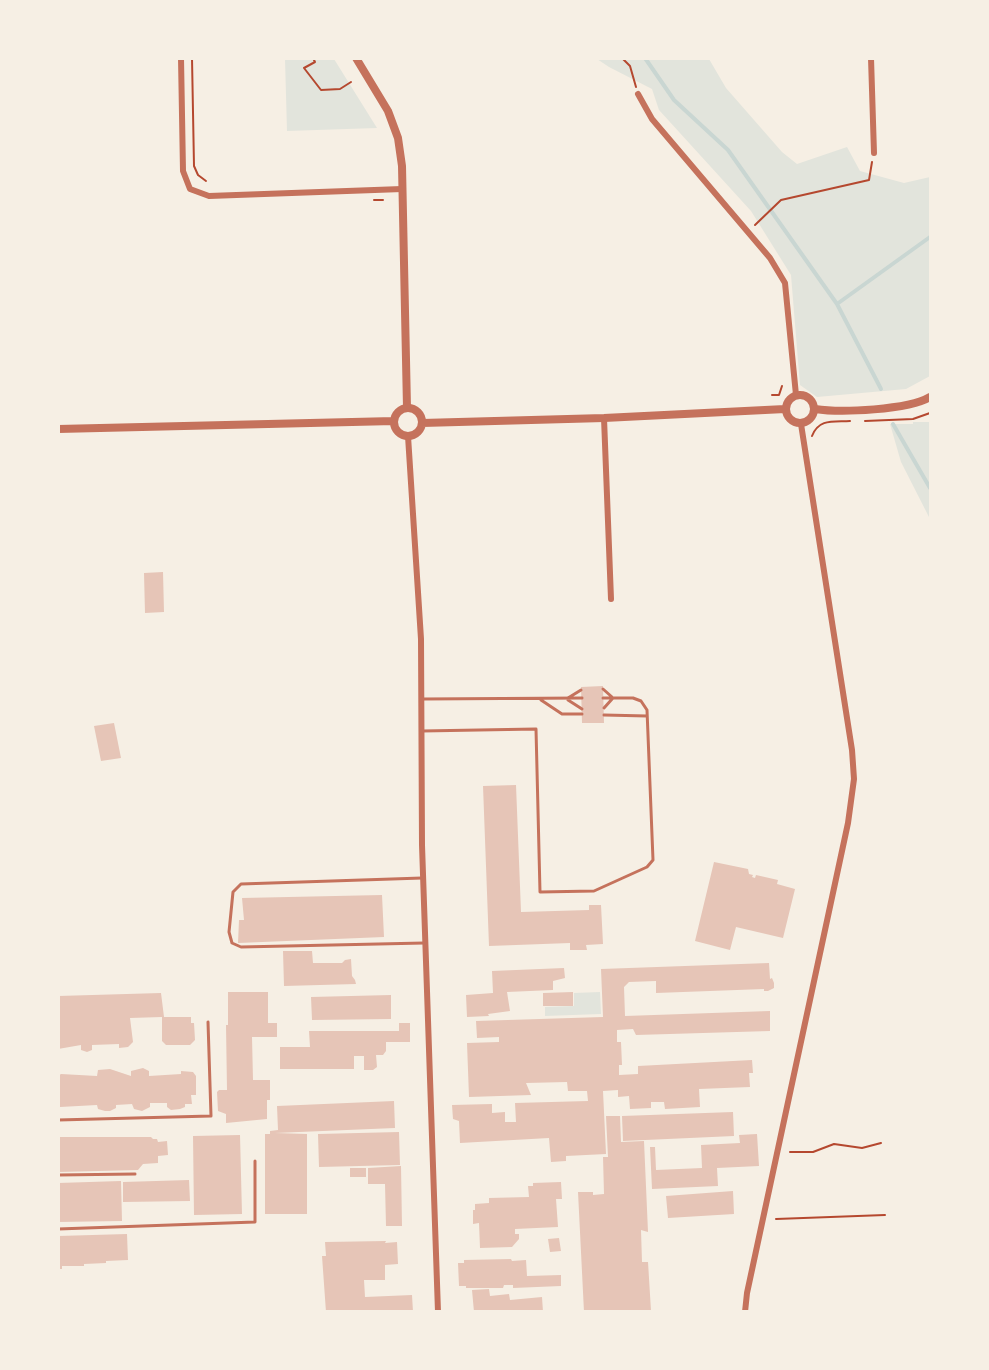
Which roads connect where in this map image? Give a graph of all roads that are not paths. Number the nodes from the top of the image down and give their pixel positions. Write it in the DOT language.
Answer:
graph roads {
  1 [pos="181,58"];
  2 [pos="356,58"];
  3 [pos="871,58"];
  4 [pos="638,94"];
  5 [pos="874,153"];
  6 [pos="402,189"];
  7 [pos="796,395"];
  8 [pos="930,397"];
  9 [pos="407,408"];
  10 [pos="785,409"];
  11 [pos="814,409"];
  12 [pos="603,418"];
  13 [pos="394,421"];
  14 [pos="422,423"];
  15 [pos="801,424"];
  16 [pos="58,429"];
  17 [pos="408,436"];
  18 [pos="610,599"];
  19 [pos="603,689"];
  20 [pos="581,690"];
  21 [pos="582,698"];
  22 [pos="603,698"];
  23 [pos="613,698"];
  24 [pos="421,699"];
  25 [pos="540,699"];
  26 [pos="567,699"];
  27 [pos="604,708"];
  28 [pos="582,709"];
  29 [pos="582,714"];
  30 [pos="604,715"];
  31 [pos="647,716"];
  32 [pos="422,731"];
  33 [pos="423,878"];
  34 [pos="425,943"];
  35 [pos="208,1022"];
  36 [pos="58,1120"];
  37 [pos="255,1161"];
  38 [pos="135,1174"];
  39 [pos="58,1175"];
  40 [pos="58,1229"];
  41 [pos="438,1311"];
  42 [pos="745,1311"];
  1 -- 6 [label="street"];
  2 -- 6 [label="street"];
  3 -- 5 [label="street"];
  4 -- 7 [label="street"];
  6 -- 9 [label="street"];
  7 -- 10 [label="street"];
  7 -- 11 [label="street"];
  8 -- 11 [label="street"];
  9 -- 13 [label="street"];
  9 -- 14 [label="street"];
  10 -- 12 [label="street"];
  10 -- 15 [label="street"];
  11 -- 15 [label="street"];
  12 -- 14 [label="street"];
  12 -- 18 [label="street"];
  13 -- 16 [label="street"];
  13 -- 17 [label="street"];
  14 -- 17 [label="street"];
  15 -- 42 [label="street"];
  17 -- 24 [label="street"];
  19 -- 23 [label="lane"];
  20 -- 26 [label="lane"];
  21 -- 26 [label="lane"];
  22 -- 23 [label="lane"];
  23 -- 27 [label="lane"];
  23 -- 31 [label="lane"];
  24 -- 25 [label="lane"];
  24 -- 32 [label="street"];
  25 -- 26 [label="lane"];
  25 -- 29 [label="lane"];
  26 -- 28 [label="lane"];
  30 -- 31 [label="lane"];
  31 -- 32 [label="lane"];
  32 -- 33 [label="street"];
  33 -- 34 [label="street"];
  33 -- 34 [label="lane"];
  34 -- 41 [label="street"];
  35 -- 36 [label="lane"];
  37 -- 40 [label="lane"];
  38 -- 39 [label="lane"];
}
